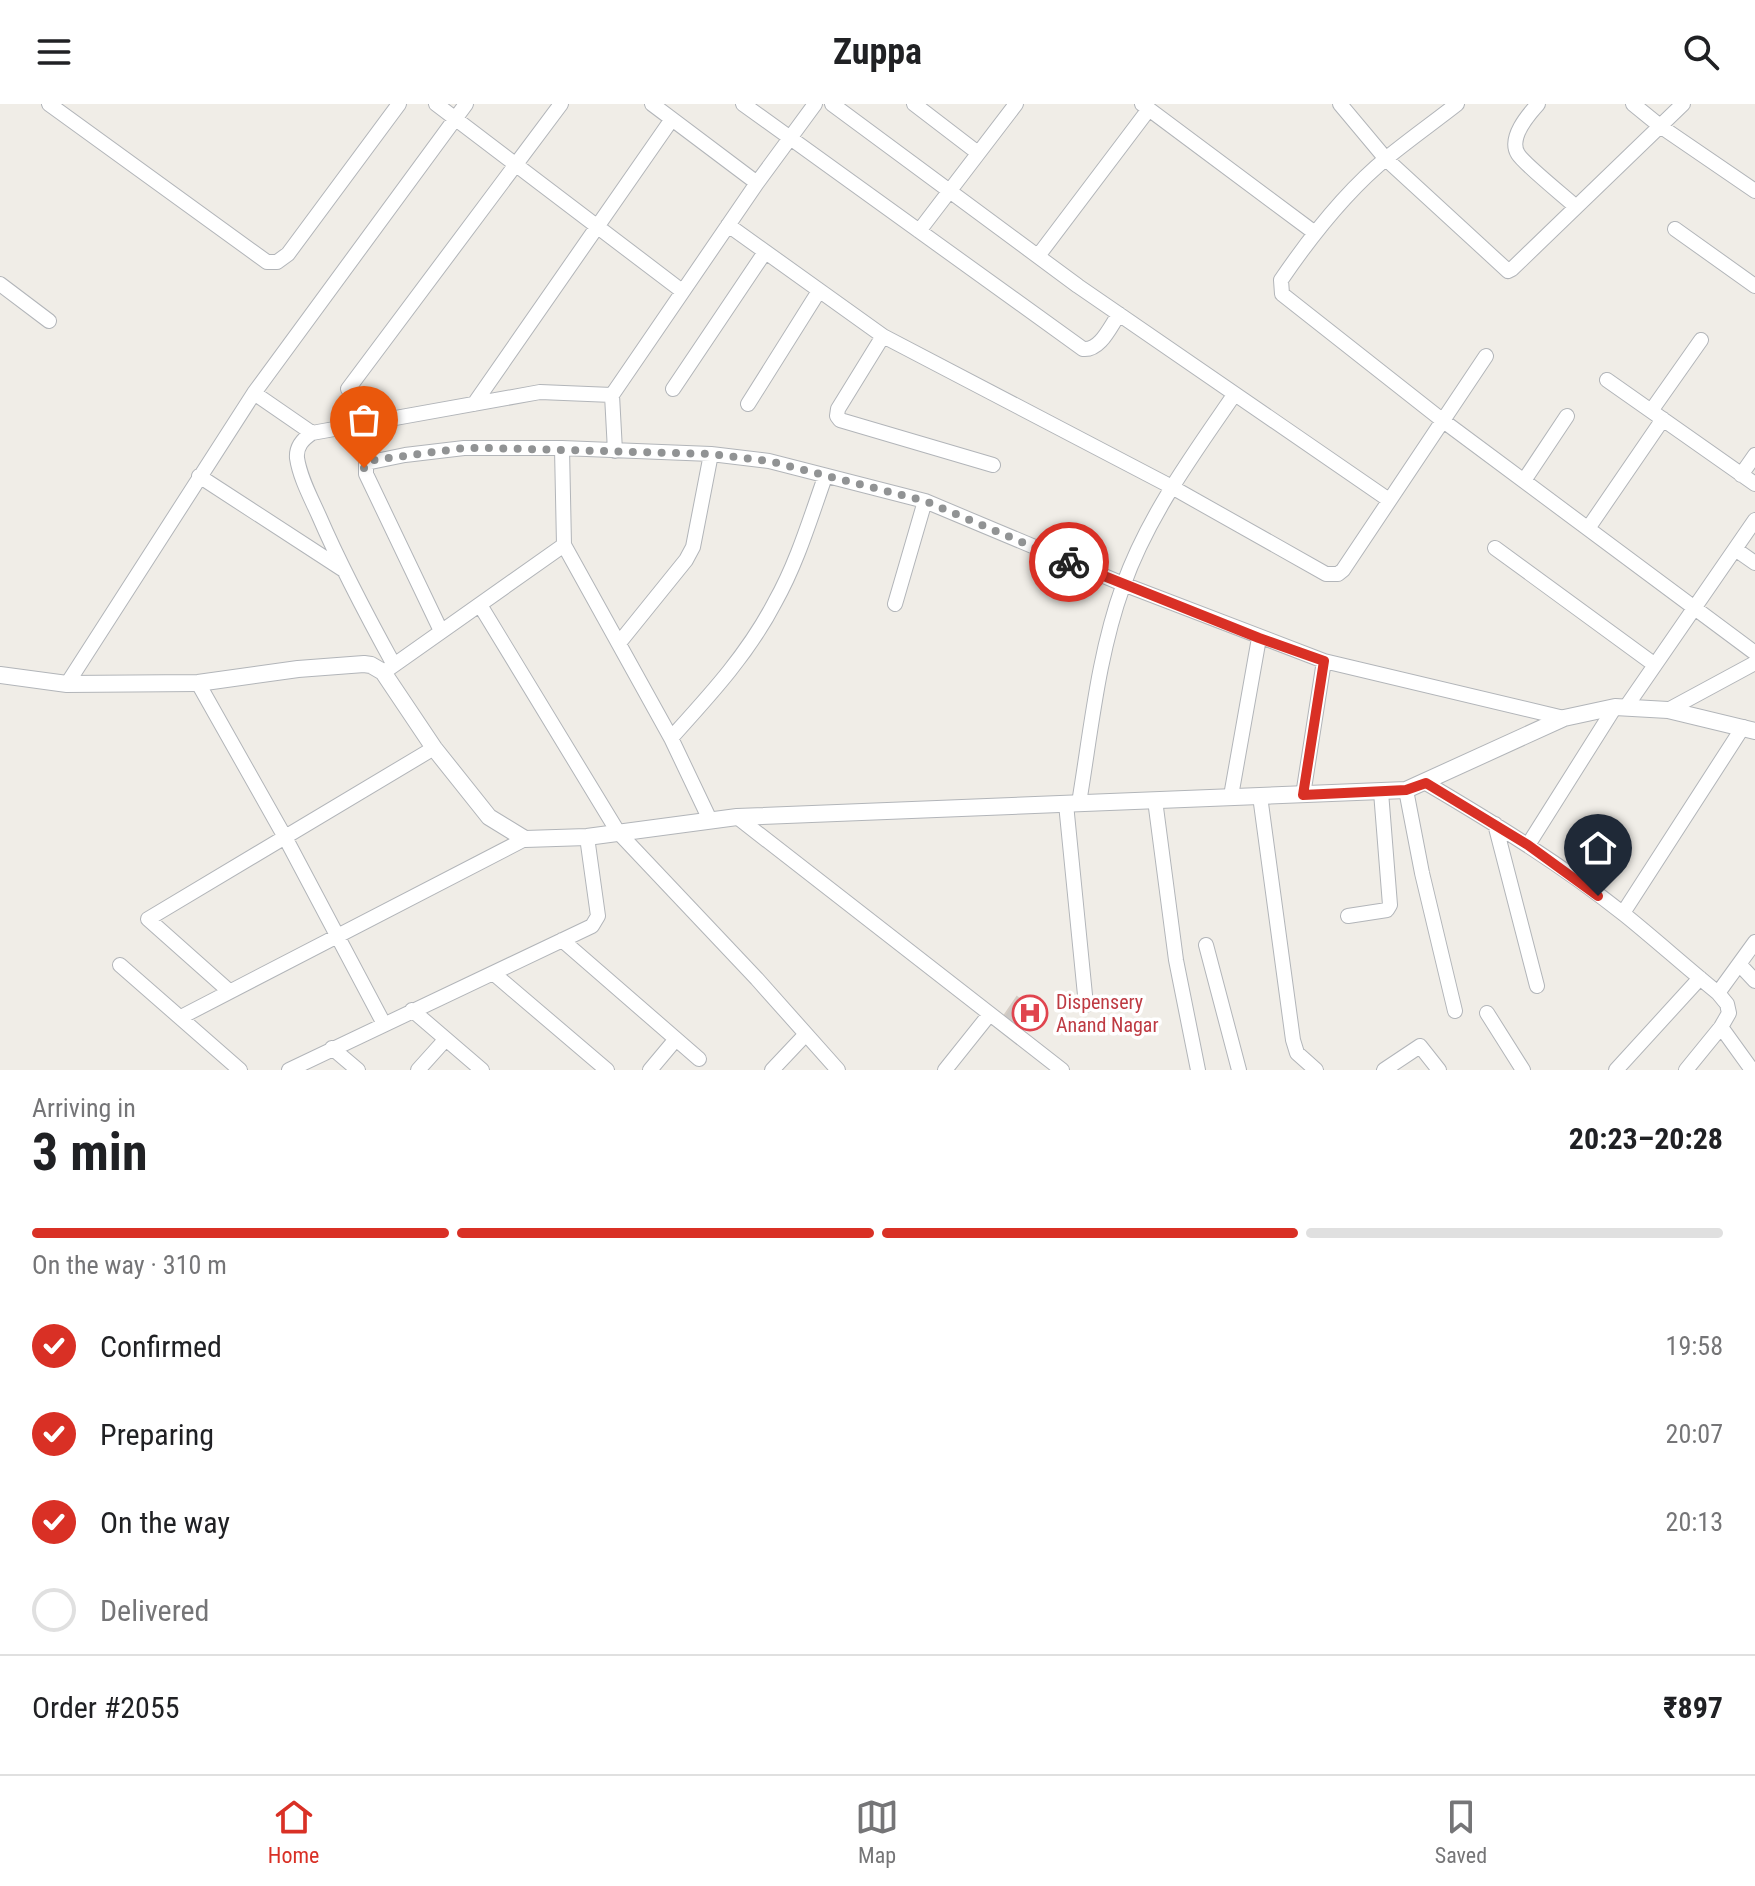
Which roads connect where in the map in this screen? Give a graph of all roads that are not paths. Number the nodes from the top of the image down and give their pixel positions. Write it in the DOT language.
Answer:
graph roads {
  1 [pos="49,104"];
  2 [pos="399,104"];
  3 [pos="436,104"];
  4 [pos="466,104"];
  5 [pos="561,104"];
  6 [pos="652,104"];
  7 [pos="743,104"];
  8 [pos="815,104"];
  9 [pos="832,104"];
  10 [pos="914,104"];
  11 [pos="1016,104"];
  12 [pos="1340,104"];
  13 [pos="1457,104"];
  14 [pos="1633,104"];
  15 [pos="1683,104"];
  16 [pos="1535,106"];
  17 [pos="1146,107"];
  18 [pos="68,110"];
  19 [pos="455,119"];
  20 [pos="672,119"];
  21 [pos="1660,126"];
  22 [pos="790,139"];
  23 [pos="978,153"];
  24 [pos="1386,159"];
  25 [pos="516,165"];
  26 [pos="757,183"];
  27 [pos="1754,189"];
  28 [pos="948,191"];
  29 [pos="1575,206"];
  30 [pos="728,225"];
  31 [pos="597,227"];
  32 [pos="1675,229"];
  33 [pos="919,231"];
  34 [pos="1315,233"];
  35 [pos="765,252"];
  36 [pos="1038,256"];
  37 [pos="0,284"];
  38 [pos="1755,286"];
  39 [pos="682,291"];
  40 [pos="819,291"];
  41 [pos="1119,314"];
  42 [pos="49,321"];
  43 [pos="883,336"];
  44 [pos="1701,340"];
  45 [pos="1486,356"];
  46 [pos="1607,380"];
  47 [pos="673,389"];
  48 [pos="254,393"];
  49 [pos="612,395"];
  50 [pos="1234,395"];
  51 [pos="474,404"];
  52 [pos="748,404"];
  53 [pos="1657,415"];
  54 [pos="1567,416"];
  55 [pos="1442,420"];
  56 [pos="380,421"];
  57 [pos="312,433"];
  58 [pos="562,448"];
  59 [pos="615,451"];
  60 [pos="711,454"];
  61 [pos="1755,455"];
  62 [pos="993,465"];
  63 [pos="1741,475"];
  64 [pos="199,476"];
  65 [pos="825,477"];
  66 [pos="1525,479"];
  67 [pos="1755,484"];
  68 [pos="1170,486"];
  69 [pos="1389,500"];
  70 [pos="925,501"];
  71 [pos="1755,520"];
  72 [pos="1589,527"];
  73 [pos="564,545"];
  74 [pos="1495,548"];
  75 [pos="1735,549"];
  76 [pos="1755,563"];
  77 [pos="342,569"];
  78 [pos="1123,584"];
  79 [pos="895,604"];
  80 [pos="480,605"];
  81 [pos="1694,608"];
  82 [pos="441,631"];
  83 [pos="1259,638"];
  84 [pos="619,643"];
  85 [pos="1755,653"];
  86 [pos="1324,661"];
  87 [pos="1755,663"];
  88 [pos="1655,665"];
  89 [pos="388,669"];
  90 [pos="0,675"];
  91 [pos="198,683"];
  92 [pos="67,684"];
  93 [pos="1620,707"];
  94 [pos="1668,710"];
  95 [pos="1564,718"];
  96 [pos="1749,729"];
  97 [pos="671,738"];
  98 [pos="434,748"];
  99 [pos="1426,783"];
  100 [pos="1406,790"];
  101 [pos="1381,792"];
  102 [pos="1303,795"];
  103 [pos="1231,796"];
  104 [pos="1260,796"];
  105 [pos="1155,800"];
  106 [pos="1072,803"];
  107 [pos="737,817"];
  108 [pos="710,820"];
  109 [pos="1495,824"];
  110 [pos="618,832"];
  111 [pos="587,837"];
  112 [pos="286,839"];
  113 [pos="525,839"];
  114 [pos="1528,845"];
  115 [pos="1623,913"];
  116 [pos="1348,916"];
  117 [pos="338,935"];
  118 [pos="562,940"];
  119 [pos="1755,942"];
  120 [pos="1206,945"];
  121 [pos="120,965"];
  122 [pos="1740,965"];
  123 [pos="493,973"];
  124 [pos="1700,978"];
  125 [pos="1755,981"];
  126 [pos="1537,986"];
  127 [pos="229,991"];
  128 [pos="1718,993"];
  129 [pos="1086,1005"];
  130 [pos="412,1010"];
  131 [pos="1455,1011"];
  132 [pos="1487,1013"];
  133 [pos="989,1015"];
  134 [pos="181,1017"];
  135 [pos="384,1024"];
  136 [pos="1721,1027"];
  137 [pos="806,1034"];
  138 [pos="676,1039"];
  139 [pos="445,1040"];
  140 [pos="332,1048"];
  141 [pos="699,1059"];
  142 [pos="240,1070"];
  143 [pos="289,1070"];
  144 [pos="358,1070"];
  145 [pos="418,1070"];
  146 [pos="482,1070"];
  147 [pos="607,1070"];
  148 [pos="650,1070"];
  149 [pos="772,1070"];
  150 [pos="838,1070"];
  151 [pos="945,1070"];
  152 [pos="1062,1070"];
  153 [pos="1198,1070"];
  154 [pos="1239,1070"];
  155 [pos="1316,1070"];
  156 [pos="1384,1070"];
  157 [pos="1439,1070"];
  158 [pos="1523,1070"];
  159 [pos="1616,1070"];
  160 [pos="1686,1070"];
  161 [pos="1752,1070"];
  1 -- 18 [label="street"];
  2 -- 18 [label="street"];
  3 -- 19 [label="street"];
  4 -- 19 [label="street"];
  5 -- 25 [label="street"];
  6 -- 20 [label="street"];
  7 -- 22 [label="street"];
  8 -- 22 [label="street"];
  9 -- 28 [label="street"];
  10 -- 23 [label="street"];
  11 -- 23 [label="street"];
  12 -- 24 [label="street"];
  13 -- 24 [label="street"];
  14 -- 21 [label="street"];
  15 -- 21 [label="street"];
  16 -- 29 [label="street"];
  17 -- 34 [label="street"];
  17 -- 36 [label="street"];
  19 -- 25 [label="street"];
  19 -- 48 [label="street"];
  20 -- 26 [label="street"];
  20 -- 31 [label="street"];
  21 -- 27 [label="street"];
  21 -- 29 [label="street"];
  22 -- 26 [label="street"];
  22 -- 33 [label="street"];
  23 -- 28 [label="street"];
  24 -- 29 [label="street"];
  24 -- 34 [label="street"];
  25 -- 31 [label="street"];
  25 -- 56 [label="street"];
  26 -- 30 [label="street"];
  28 -- 33 [label="street"];
  28 -- 36 [label="street"];
  30 -- 35 [label="street"];
  30 -- 39 [label="street"];
  31 -- 39 [label="street"];
  31 -- 51 [label="street"];
  32 -- 38 [label="street"];
  33 -- 41 [label="street"];
  34 -- 55 [label="street"];
  35 -- 40 [label="street"];
  35 -- 47 [label="street"];
  36 -- 41 [label="street"];
  37 -- 42 [label="street"];
  39 -- 49 [label="street"];
  40 -- 43 [label="street"];
  40 -- 52 [label="street"];
  41 -- 50 [label="street"];
  43 -- 62 [label="street"];
  43 -- 68 [label="street"];
  44 -- 53 [label="street"];
  45 -- 55 [label="street"];
  46 -- 53 [label="street"];
  48 -- 57 [label="street"];
  48 -- 64 [label="street"];
  49 -- 51 [label="street"];
  49 -- 59 [label="street"];
  50 -- 68 [label="street"];
  50 -- 69 [label="street"];
  51 -- 56 [label="street"];
  53 -- 63 [label="street"];
  53 -- 72 [label="street"];
  54 -- 66 [label="street"];
  55 -- 66 [label="street"];
  55 -- 69 [label="street"];
  56 -- 57 [label="street"];
  57 -- 77 [label="street"];
  58 -- 59 [label="street"];
  58 -- 73 [label="street"];
  58 -- 82 [label="street"];
  59 -- 60 [label="street"];
  60 -- 65 [label="street"];
  60 -- 84 [label="street"];
  61 -- 63 [label="street"];
  63 -- 67 [label="street"];
  64 -- 77 [label="street"];
  64 -- 92 [label="street"];
  65 -- 70 [label="street"];
  65 -- 97 [label="street"];
  66 -- 72 [label="street"];
  68 -- 69 [label="street"];
  68 -- 78 [label="street"];
  70 -- 78 [label="street"];
  70 -- 79 [label="street"];
  71 -- 75 [label="street"];
  72 -- 81 [label="street"];
  73 -- 80 [label="street"];
  73 -- 84 [label="street"];
  74 -- 88 [label="street"];
  75 -- 76 [label="street"];
  75 -- 81 [label="street"];
  77 -- 89 [label="street"];
  78 -- 83 [label="street"];
  78 -- 106 [label="street"];
  80 -- 82 [label="street"];
  80 -- 110 [label="street"];
  81 -- 85 [label="street"];
  81 -- 88 [label="street"];
  82 -- 89 [label="street"];
  83 -- 86 [label="street"];
  83 -- 103 [label="street"];
  84 -- 97 [label="street"];
  86 -- 95 [label="street"];
  86 -- 102 [label="street"];
  87 -- 94 [label="street"];
  88 -- 93 [label="street"];
  89 -- 91 [label="street"];
  89 -- 98 [label="street"];
  90 -- 92 [label="street"];
  91 -- 92 [label="street"];
  91 -- 112 [label="street"];
  93 -- 94 [label="street"];
  93 -- 95 [label="street"];
  93 -- 114 [label="street"];
  94 -- 96 [label="street"];
  95 -- 99 [label="street"];
  96 -- 115 [label="street"];
  97 -- 108 [label="street"];
  98 -- 112 [label="street"];
  98 -- 113 [label="street"];
  99 -- 100 [label="street"];
  99 -- 109 [label="street"];
  100 -- 101 [label="street"];
  100 -- 131 [label="street"];
  101 -- 102 [label="street"];
  101 -- 116 [label="street"];
  102 -- 104 [label="street"];
  103 -- 104 [label="street"];
  103 -- 105 [label="street"];
  104 -- 155 [label="street"];
  105 -- 106 [label="street"];
  105 -- 153 [label="street"];
  106 -- 107 [label="street"];
  106 -- 129 [label="street"];
  107 -- 108 [label="street"];
  107 -- 133 [label="street"];
  108 -- 110 [label="street"];
  109 -- 114 [label="street"];
  109 -- 126 [label="street"];
  110 -- 111 [label="street"];
  110 -- 137 [label="street"];
  111 -- 113 [label="street"];
  111 -- 118 [label="street"];
  112 -- 117 [label="street"];
  112 -- 127 [label="street"];
  113 -- 117 [label="street"];
  114 -- 115 [label="street"];
  115 -- 124 [label="street"];
  117 -- 127 [label="street"];
  117 -- 135 [label="street"];
  118 -- 123 [label="street"];
  118 -- 138 [label="street"];
  119 -- 122 [label="street"];
  120 -- 154 [label="street"];
  121 -- 134 [label="street"];
  122 -- 125 [label="street"];
  122 -- 128 [label="street"];
  123 -- 130 [label="street"];
  123 -- 147 [label="street"];
  124 -- 128 [label="street"];
  124 -- 159 [label="street"];
  127 -- 134 [label="street"];
  128 -- 136 [label="street"];
  130 -- 135 [label="street"];
  130 -- 139 [label="street"];
  132 -- 158 [label="street"];
  133 -- 151 [label="street"];
  133 -- 152 [label="street"];
  134 -- 142 [label="street"];
  135 -- 140 [label="street"];
  136 -- 160 [label="street"];
  136 -- 161 [label="street"];
  137 -- 149 [label="street"];
  137 -- 150 [label="street"];
  138 -- 141 [label="street"];
  138 -- 148 [label="street"];
  139 -- 145 [label="street"];
  139 -- 146 [label="street"];
  140 -- 143 [label="street"];
  140 -- 144 [label="street"];
  156 -- 157 [label="street"];
}
